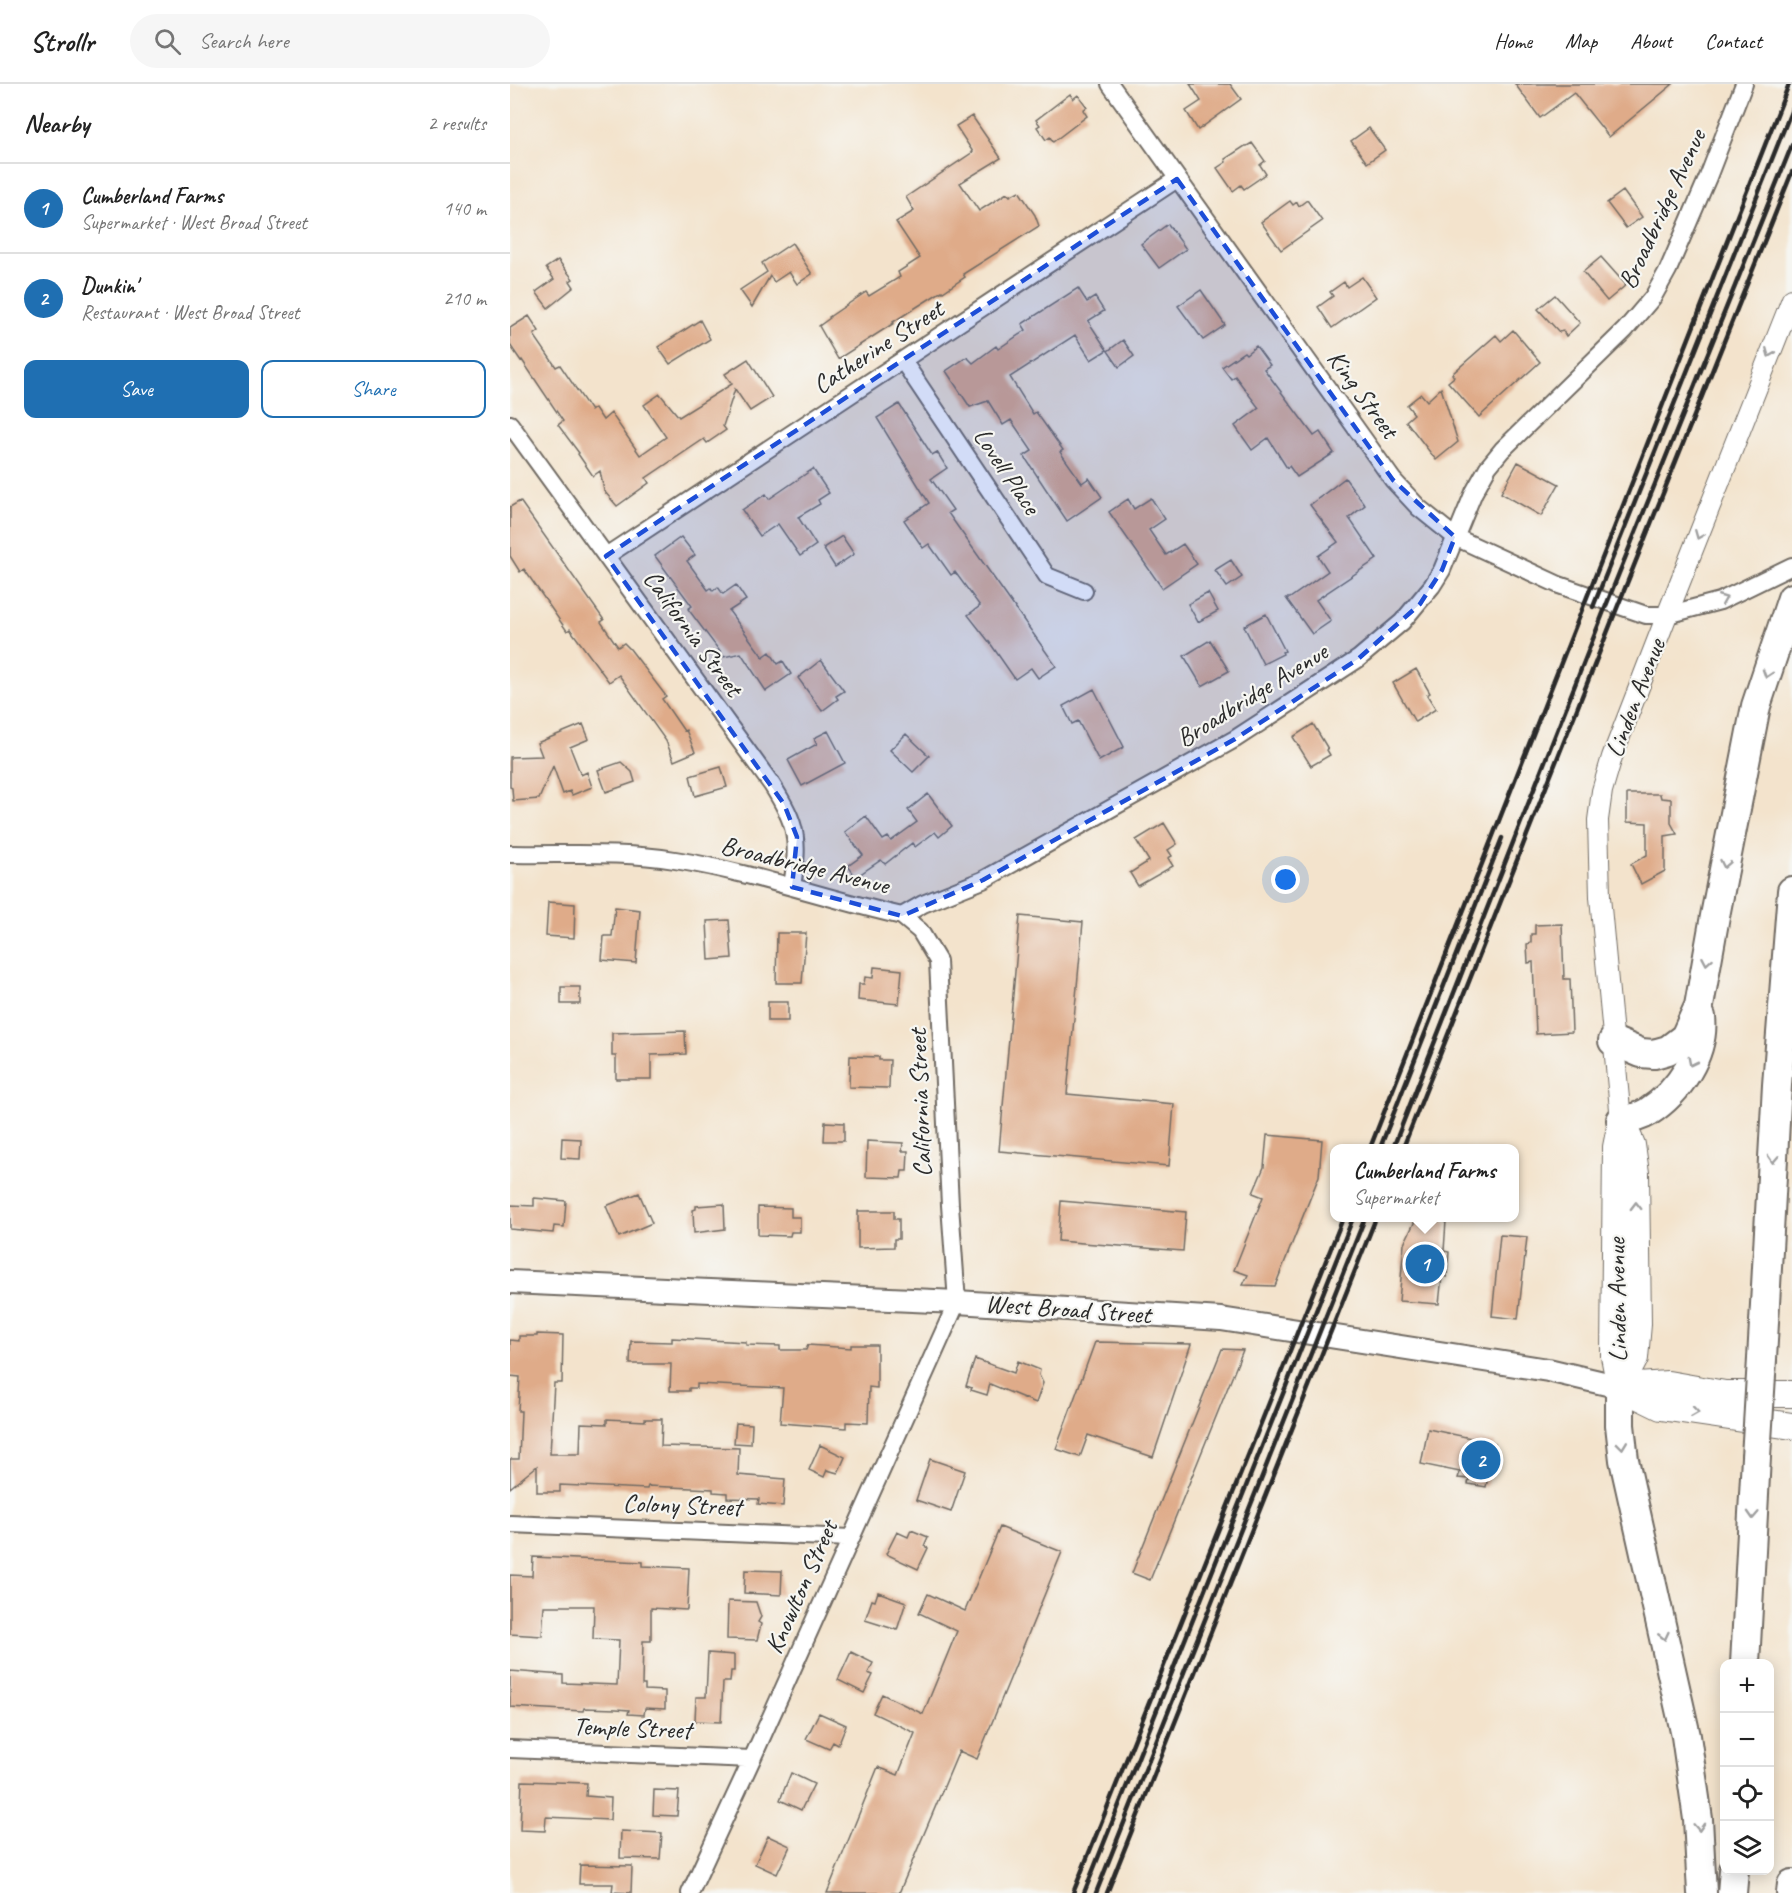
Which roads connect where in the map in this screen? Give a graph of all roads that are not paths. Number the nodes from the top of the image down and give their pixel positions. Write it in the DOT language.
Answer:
graph roads {
  1 [pos="1110,84"];
  2 [pos="1744,84"];
  3 [pos="1178,179"];
  4 [pos="1792,299"];
  5 [pos="903,361"];
  6 [pos="510,424"];
  7 [pos="1455,537"];
  8 [pos="606,556"];
  9 [pos="1792,566"];
  10 [pos="1084,591"];
  11 [pos="1792,598"];
  12 [pos="1667,615"];
  13 [pos="510,854"];
  14 [pos="792,887"];
  15 [pos="1792,891"];
  16 [pos="902,916"];
  17 [pos="1699,1006"];
  18 [pos="1613,1041"];
  19 [pos="1621,1120"];
  20 [pos="510,1282"];
  21 [pos="957,1302"];
  22 [pos="1620,1387"];
  23 [pos="1792,1394"];
  24 [pos="1792,1426"];
  25 [pos="510,1524"];
  26 [pos="851,1538"];
  27 [pos="1745,1659"];
  28 [pos="510,1749"];
  29 [pos="752,1759"];
  30 [pos="1734,1875"];
  31 [pos="1792,1884"];
  32 [pos="690,1893"];
  33 [pos="1702,1893"];
  34 [pos="1732,1893"];
  35 [pos="1791,1893"];
  1 -- 3 [label="street, King Street"];
  2 -- 7 [label="street, Broadbridge Avenue"];
  3 -- 5 [label="street, Catherine Street"];
  3 -- 7 [label="street, King Street"];
  4 -- 12 [label="street, Linden Avenue, one-way"];
  5 -- 8 [label="street, Catherine Street"];
  5 -- 10 [label="street, Lovell Place"];
  6 -- 8 [label="street, California Street"];
  7 -- 12 [label="street, King Street"];
  7 -- 16 [label="street, Broadbridge Avenue"];
  8 -- 14 [label="street, California Street"];
  12 -- 9 [label="street, King Street, one-way"];
  11 -- 17 [label="highway, one-way"];
  12 -- 18 [label="street, Linden Avenue"];
  13 -- 14 [label="street, Broadbridge Avenue"];
  14 -- 16 [label="street, Broadbridge Avenue"];
  15 -- 27 [label="highway, one-way, bridge"];
  16 -- 21 [label="street, California Street"];
  17 -- 18 [label="highway"];
  17 -- 19 [label="highway, one-way"];
  18 -- 19 [label="street, Linden Avenue"];
  19 -- 22 [label="main road, Linden Avenue"];
  20 -- 21 [label="main road, West Broad Street"];
  21 -- 22 [label="main road, West Broad Street"];
  21 -- 26 [label="street, Knowlton Street"];
  22 -- 23 [label="main road, West Broad Street"];
  22 -- 24 [label="main road, West Broad Street, one-way"];
  22 -- 33 [label="highway, one-way"];
  25 -- 26 [label="street, Colony Street"];
  26 -- 29 [label="street, Knowlton Street"];
  28 -- 29 [label="street, Temple Street"];
  29 -- 32 [label="street, Knowlton Street"];
  30 -- 34 [label="highway"];
  31 -- 35 [label="highway"];
}
